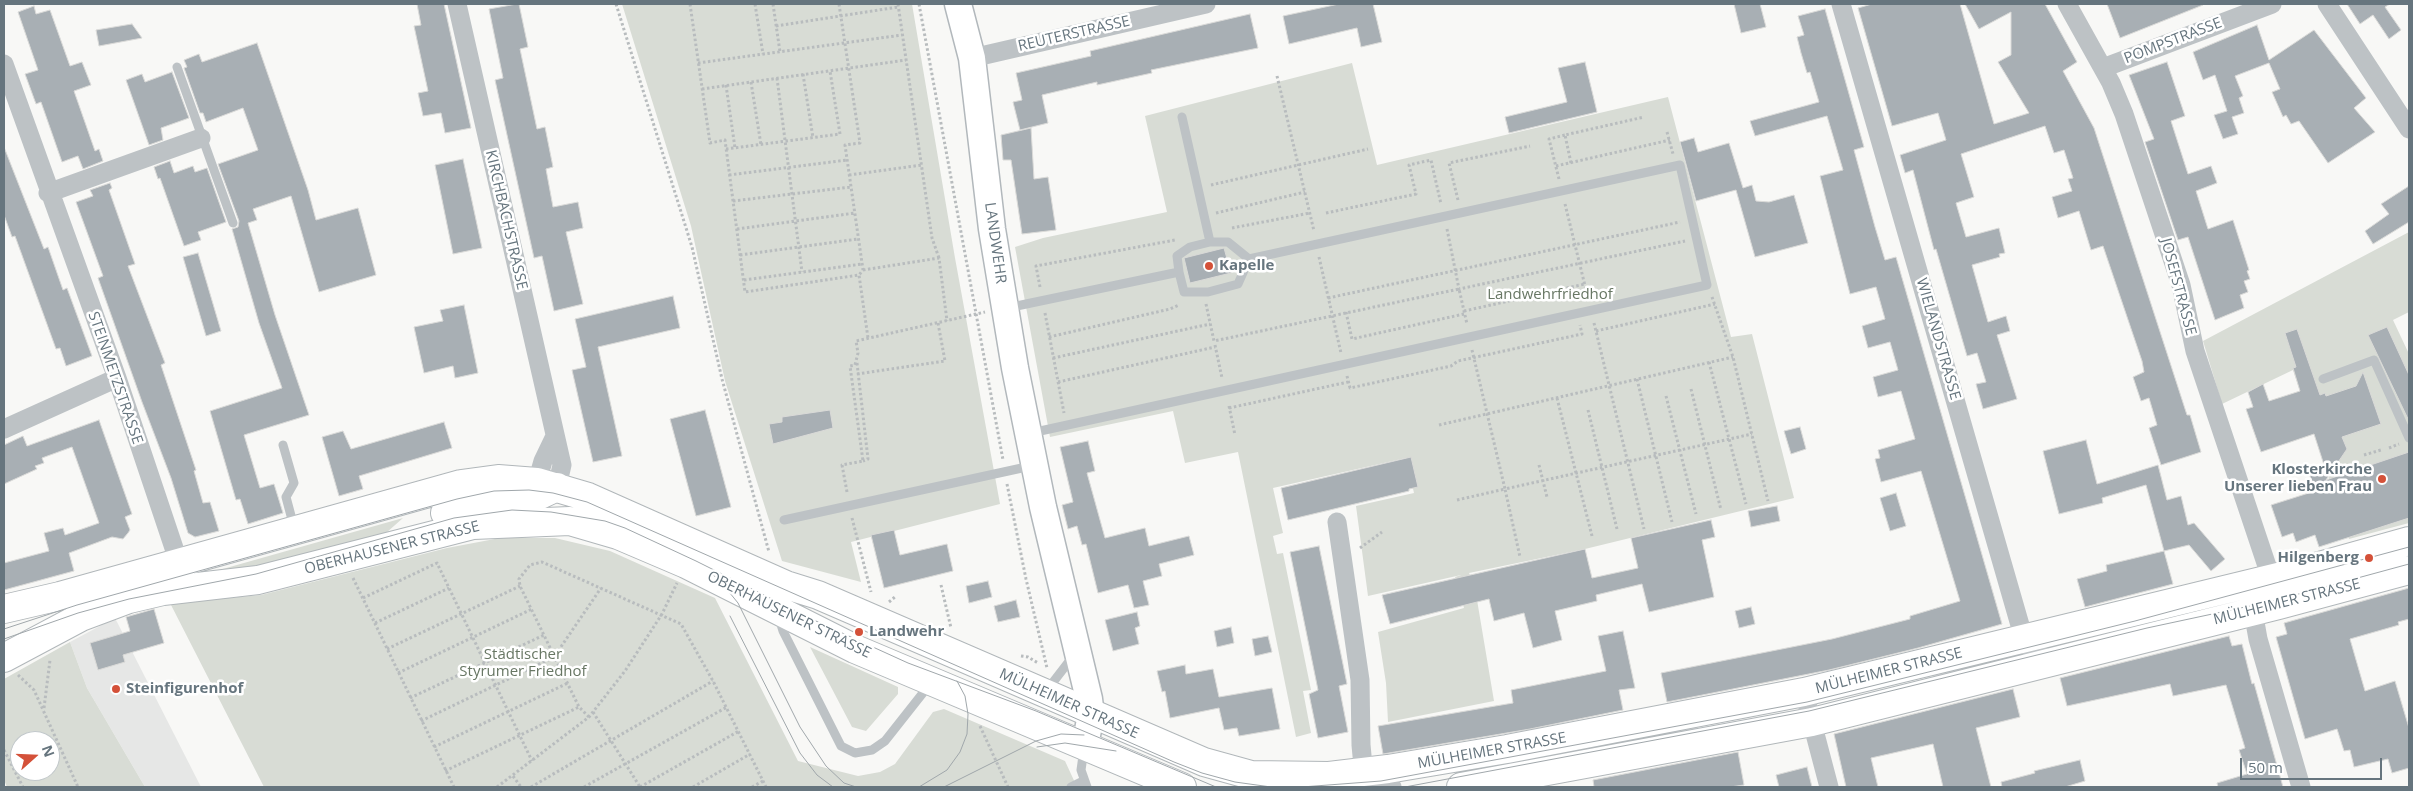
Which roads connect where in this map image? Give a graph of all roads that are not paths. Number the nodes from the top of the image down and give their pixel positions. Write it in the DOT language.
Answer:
graph roads {
  1 [pos="457,4"];
  2 [pos="958,4"];
  3 [pos="1206,4"];
  4 [pos="1841,4"];
  5 [pos="2067,4"];
  6 [pos="2272,4"];
  7 [pos="2327,4"];
  8 [pos="972,58"];
  9 [pos="4,64"];
  10 [pos="177,67"];
  11 [pos="2102,68"];
  12 [pos="1182,117"];
  13 [pos="2409,129"];
  14 [pos="201,138"];
  15 [pos="48,193"];
  16 [pos="233,223"];
  17 [pos="1209,238"];
  18 [pos="1249,259"];
  19 [pos="1180,272"];
  20 [pos="1005,308"];
  21 [pos="116,378"];
  22 [pos="2323,379"];
  23 [pos="4,429"];
  24 [pos="1028,434"];
  25 [pos="2409,438"];
  26 [pos="283,445"];
  27 [pos="1034,465"];
  28 [pos="547,487"];
  29 [pos="570,520"];
  30 [pos="784,520"];
  31 [pos="1337,522"];
  32 [pos="294,530"];
  33 [pos="2409,541"];
  34 [pos="382,549"];
  35 [pos="179,563"];
  36 [pos="2409,570"];
  37 [pos="2271,578"];
  38 [pos="781,598"];
  39 [pos="4,609"];
  40 [pos="2253,611"];
  41 [pos="2024,639"];
  42 [pos="1077,651"];
  43 [pos="5,657"];
  44 [pos="2051,662"];
  45 [pos="1046,681"];
  46 [pos="931,682"];
  47 [pos="1804,692"];
  48 [pos="1091,716"];
  49 [pos="1812,722"];
  50 [pos="1051,731"];
  51 [pos="1085,745"];
  52 [pos="1364,780"];
  53 [pos="1085,784"];
  54 [pos="1071,787"];
  55 [pos="1182,787"];
  56 [pos="1392,787"];
  57 [pos="1461,787"];
  58 [pos="1829,787"];
  59 [pos="2301,787"];
  1 -- 28 [label="street, KIRCHBACHSTRASSE"];
  2 -- 8 [label="street, LANDWEHR"];
  3 -- 8 [label="street, REUTERSTRASSE"];
  4 -- 41 [label="street, WIELANDSTRASSE"];
  5 -- 11 [label="street, JOSEFSTRASSE"];
  6 -- 11 [label="street, POMPSTRASSE"];
  7 -- 13 [label="street"];
  8 -- 20 [label="street, LANDWEHR"];
  9 -- 15 [label="street, STEINMETZSTRASSE"];
  10 -- 14 [label="lane"];
  11 -- 37 [label="street, JOSEFSTRASSE"];
  12 -- 17 [label="lane"];
  14 -- 15 [label="street"];
  14 -- 16 [label="lane"];
  15 -- 21 [label="street, STEINMETZSTRASSE"];
  17 -- 18 [label="lane"];
  17 -- 19 [label="lane"];
  18 -- 19 [label="lane"];
  18 -- 24 [label="lane"];
  19 -- 20 [label="lane"];
  20 -- 24 [label="street, LANDWEHR"];
  21 -- 23 [label="street"];
  21 -- 35 [label="street, STEINMETZSTRASSE"];
  22 -- 25 [label="lane"];
  24 -- 27 [label="street, LANDWEHR"];
  26 -- 32 [label="lane"];
  27 -- 30 [label="lane"];
  27 -- 42 [label="street, LANDWEHR"];
  28 -- 29 [label="main road"];
  28 -- 32 [label="main road, OBERHAUSENER STRASSE"];
  28 -- 34 [label="main road"];
  28 -- 38 [label="main road, OBERHAUSENER STRASSE"];
  29 -- 34 [label="main road, OBERHAUSENER STRASSE"];
  29 -- 38 [label="main road, OBERHAUSENER STRASSE"];
  31 -- 52 [label="street"];
  32 -- 35 [label="main road, OBERHAUSENER STRASSE"];
  33 -- 37 [label="main road, MÜLHEIMER STRASSE"];
  34 -- 43 [label="main road, OBERHAUSENER STRASSE"];
  35 -- 39 [label="main road, OBERHAUSENER STRASSE"];
  36 -- 40 [label="main road, MÜLHEIMER STRASSE"];
  37 -- 40 [label="street"];
  37 -- 41 [label="main road, MÜLHEIMER STRASSE"];
  38 -- 45 [label="main road, MÜLHEIMER STRASSE"];
  38 -- 46 [label="main road, OBERHAUSENER STRASSE"];
  38 -- 46 [label="lane"];
  40 -- 44 [label="main road, MÜLHEIMER STRASSE"];
  40 -- 59 [label="street"];
  41 -- 44 [label="street"];
  41 -- 47 [label="main road, MÜLHEIMER STRASSE"];
  42 -- 45 [label="lane"];
  42 -- 48 [label="street, LANDWEHR"];
  44 -- 49 [label="main road, MÜLHEIMER STRASSE"];
  45 -- 48 [label="main road, MÜLHEIMER STRASSE"];
  46 -- 50 [label="main road, OBERHAUSENER STRASSE"];
  47 -- 49 [label="street"];
  47 -- 52 [label="main road, MÜLHEIMER STRASSE"];
  48 -- 51 [label="street, LANDWEHR"];
  48 -- 52 [label="main road, MÜLHEIMER STRASSE"];
  49 -- 57 [label="main road, MÜLHEIMER STRASSE"];
  49 -- 58 [label="street"];
  50 -- 51 [label="main road, MÜLHEIMER STRASSE"];
  51 -- 53 [label="lane"];
  51 -- 55 [label="main road, MÜLHEIMER STRASSE"];
  52 -- 56 [label="street, MÜLHEIMER STRASSE"];
  53 -- 54 [label="lane"];
}
